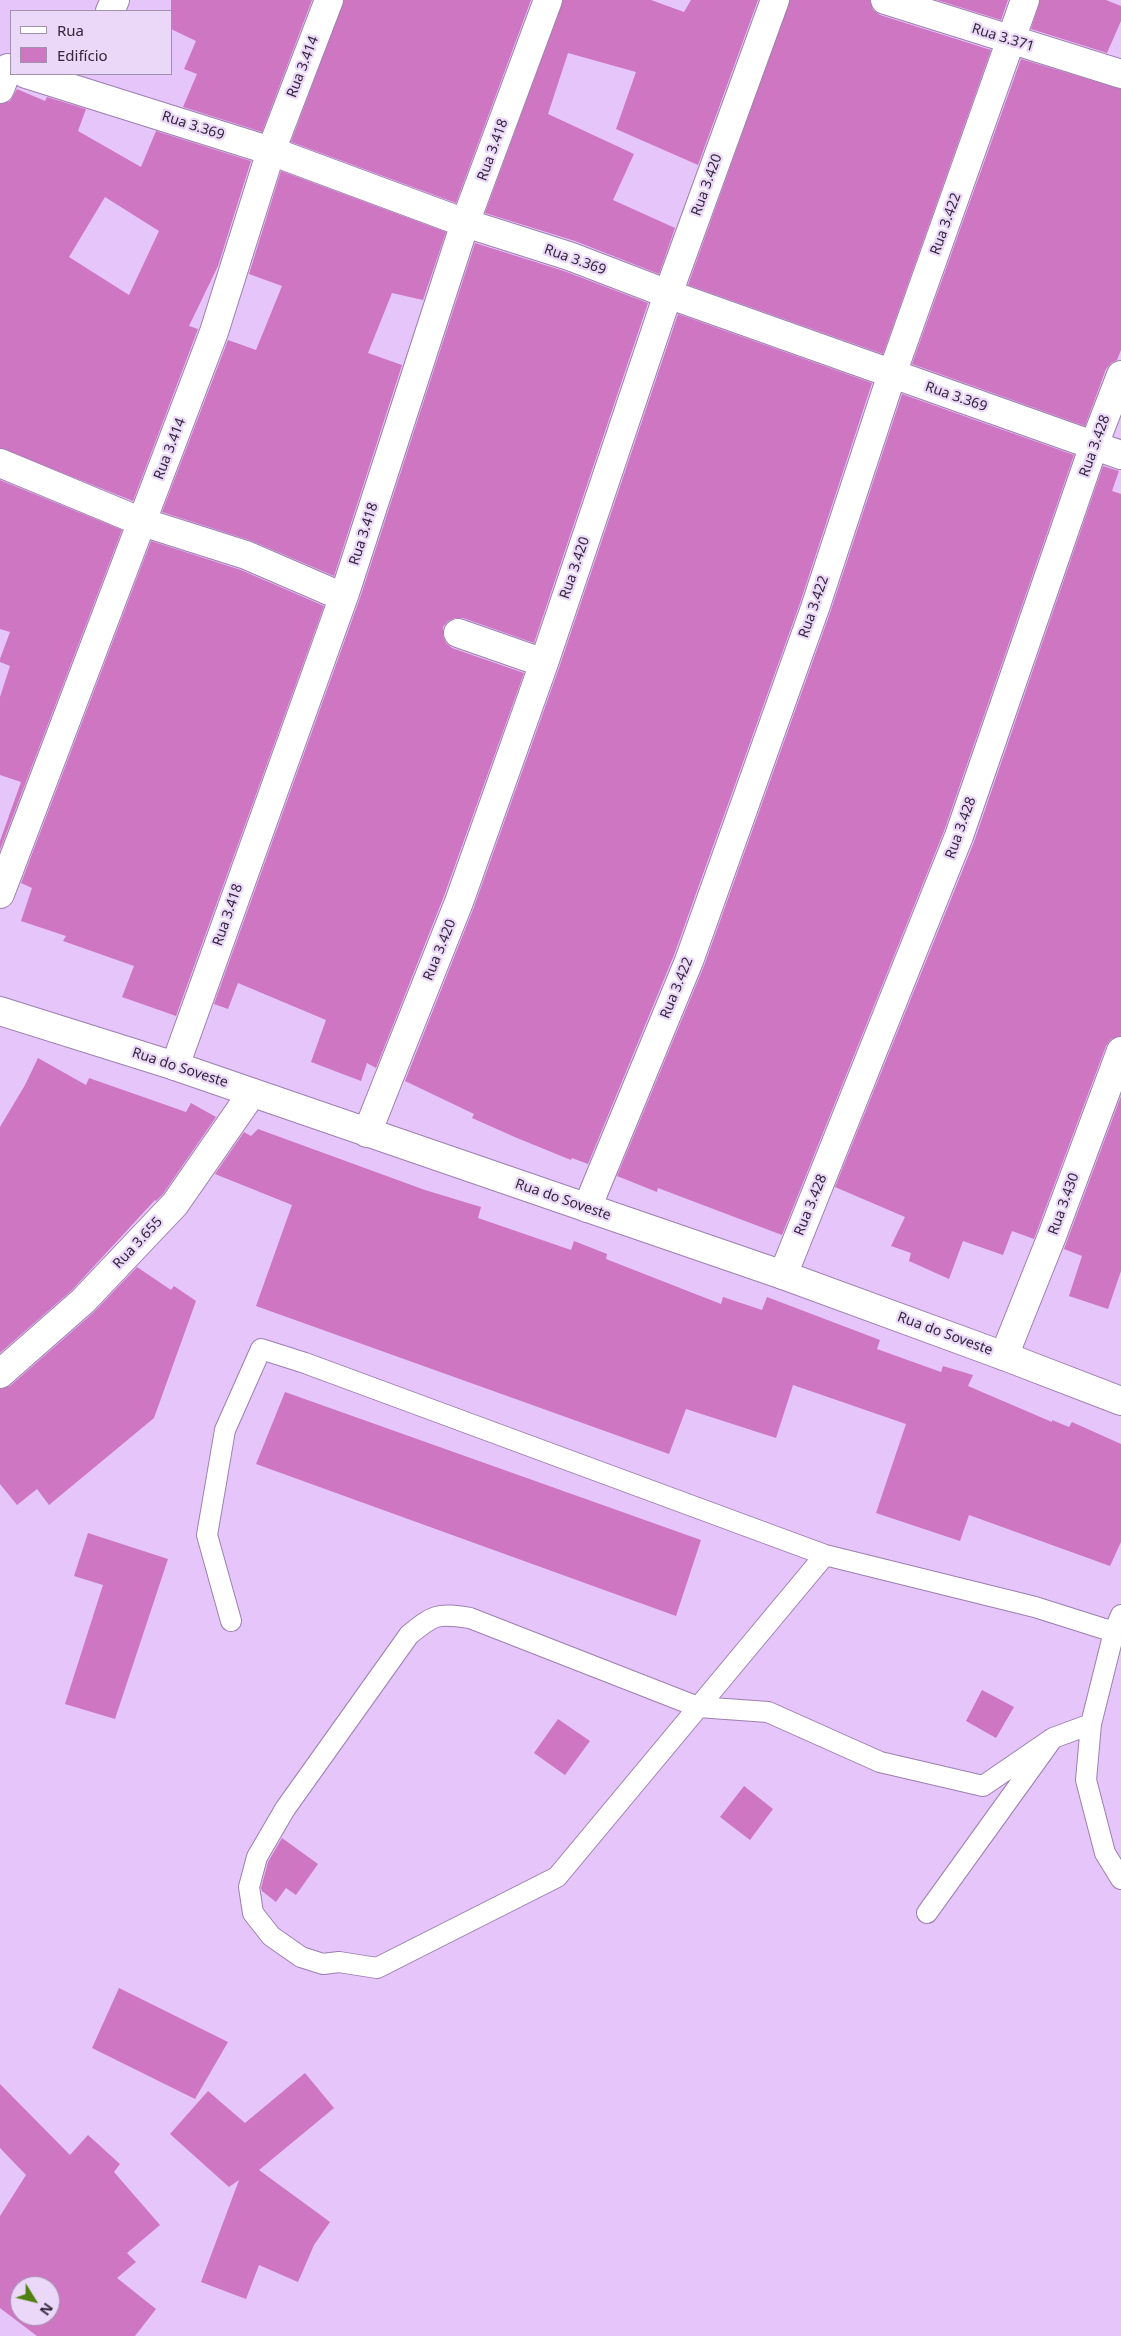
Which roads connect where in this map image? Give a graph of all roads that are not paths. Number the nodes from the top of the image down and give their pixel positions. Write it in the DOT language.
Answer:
graph roads {
  1 [pos="329,0"];
  2 [pos="548,0"];
  3 [pos="775,0"];
  4 [pos="885,0"];
  5 [pos="1025,0"];
  6 [pos="1012,41"];
  7 [pos="1121,74"];
  8 [pos="25,75"];
  9 [pos="81,82"];
  10 [pos="271,151"];
  11 [pos="465,223"];
  12 [pos="668,294"];
  13 [pos="892,374"];
  14 [pos="1121,375"];
  15 [pos="1094,445"];
  16 [pos="1121,455"];
  17 [pos="0,463"];
  18 [pos="142,522"];
  19 [pos="343,597"];
  20 [pos="458,633"];
  21 [pos="544,663"];
  22 [pos="0,894"];
  23 [pos="0,1011"];
  24 [pos="1121,1051"];
  25 [pos="174,1066"];
  26 [pos="252,1093"];
  27 [pos="367,1133"];
  28 [pos="587,1208"];
  29 [pos="783,1275"];
  30 [pos="1004,1356"];
  31 [pos="0,1374"];
  32 [pos="1121,1401"];
  33 [pos="825,1555"];
  34 [pos="231,1621"];
  35 [pos="1118,1624"];
  36 [pos="698,1707"];
  37 [pos="1091,1724"];
  38 [pos="1053,1738"];
  39 [pos="1121,1879"];
  40 [pos="928,1913"];
  1 -- 10 [label="street, Rua 3.414"];
  2 -- 11 [label="street, Rua 3.418"];
  3 -- 12 [label="street, Rua 3.420"];
  4 -- 6 [label="street, Rua 3.371"];
  5 -- 6 [label="street, Rua 3.422"];
  6 -- 7 [label="street, Rua 3.371"];
  6 -- 13 [label="street, Rua 3.422"];
  8 -- 9 [label="street, Rua 3.369"];
  9 -- 10 [label="street, Rua 3.369"];
  10 -- 11 [label="street, Rua 3.369"];
  10 -- 18 [label="street, Rua 3.414"];
  11 -- 12 [label="street, Rua 3.369"];
  11 -- 19 [label="street, Rua 3.418"];
  12 -- 13 [label="street, Rua 3.369"];
  12 -- 21 [label="street, Rua 3.420"];
  13 -- 15 [label="street, Rua 3.369"];
  13 -- 28 [label="street, Rua 3.422"];
  14 -- 15 [label="street, Rua 3.428"];
  15 -- 16 [label="street, Rua 3.369"];
  15 -- 29 [label="street, Rua 3.428"];
  17 -- 18 [label="street"];
  18 -- 19 [label="street"];
  18 -- 22 [label="street, Rua 3.414"];
  19 -- 25 [label="street, Rua 3.418"];
  20 -- 21 [label="street"];
  21 -- 27 [label="street, Rua 3.420"];
  23 -- 25 [label="street, Rua do Soveste"];
  24 -- 30 [label="street, Rua 3.430"];
  25 -- 26 [label="street, Rua do Soveste"];
  26 -- 27 [label="street, Rua do Soveste"];
  26 -- 31 [label="street, Rua 3.655"];
  27 -- 28 [label="street, Rua do Soveste"];
  28 -- 29 [label="street, Rua do Soveste"];
  29 -- 30 [label="street, Rua do Soveste"];
  30 -- 32 [label="street, Rua do Soveste"];
  33 -- 34 [label="lane"];
  33 -- 35 [label="lane"];
  33 -- 36 [label="lane"];
  35 -- 37 [label="lane"];
  36 -- 36 [label="lane"];
  36 -- 38 [label="lane"];
  37 -- 38 [label="lane"];
  37 -- 39 [label="lane"];
  38 -- 40 [label="lane"];
}
